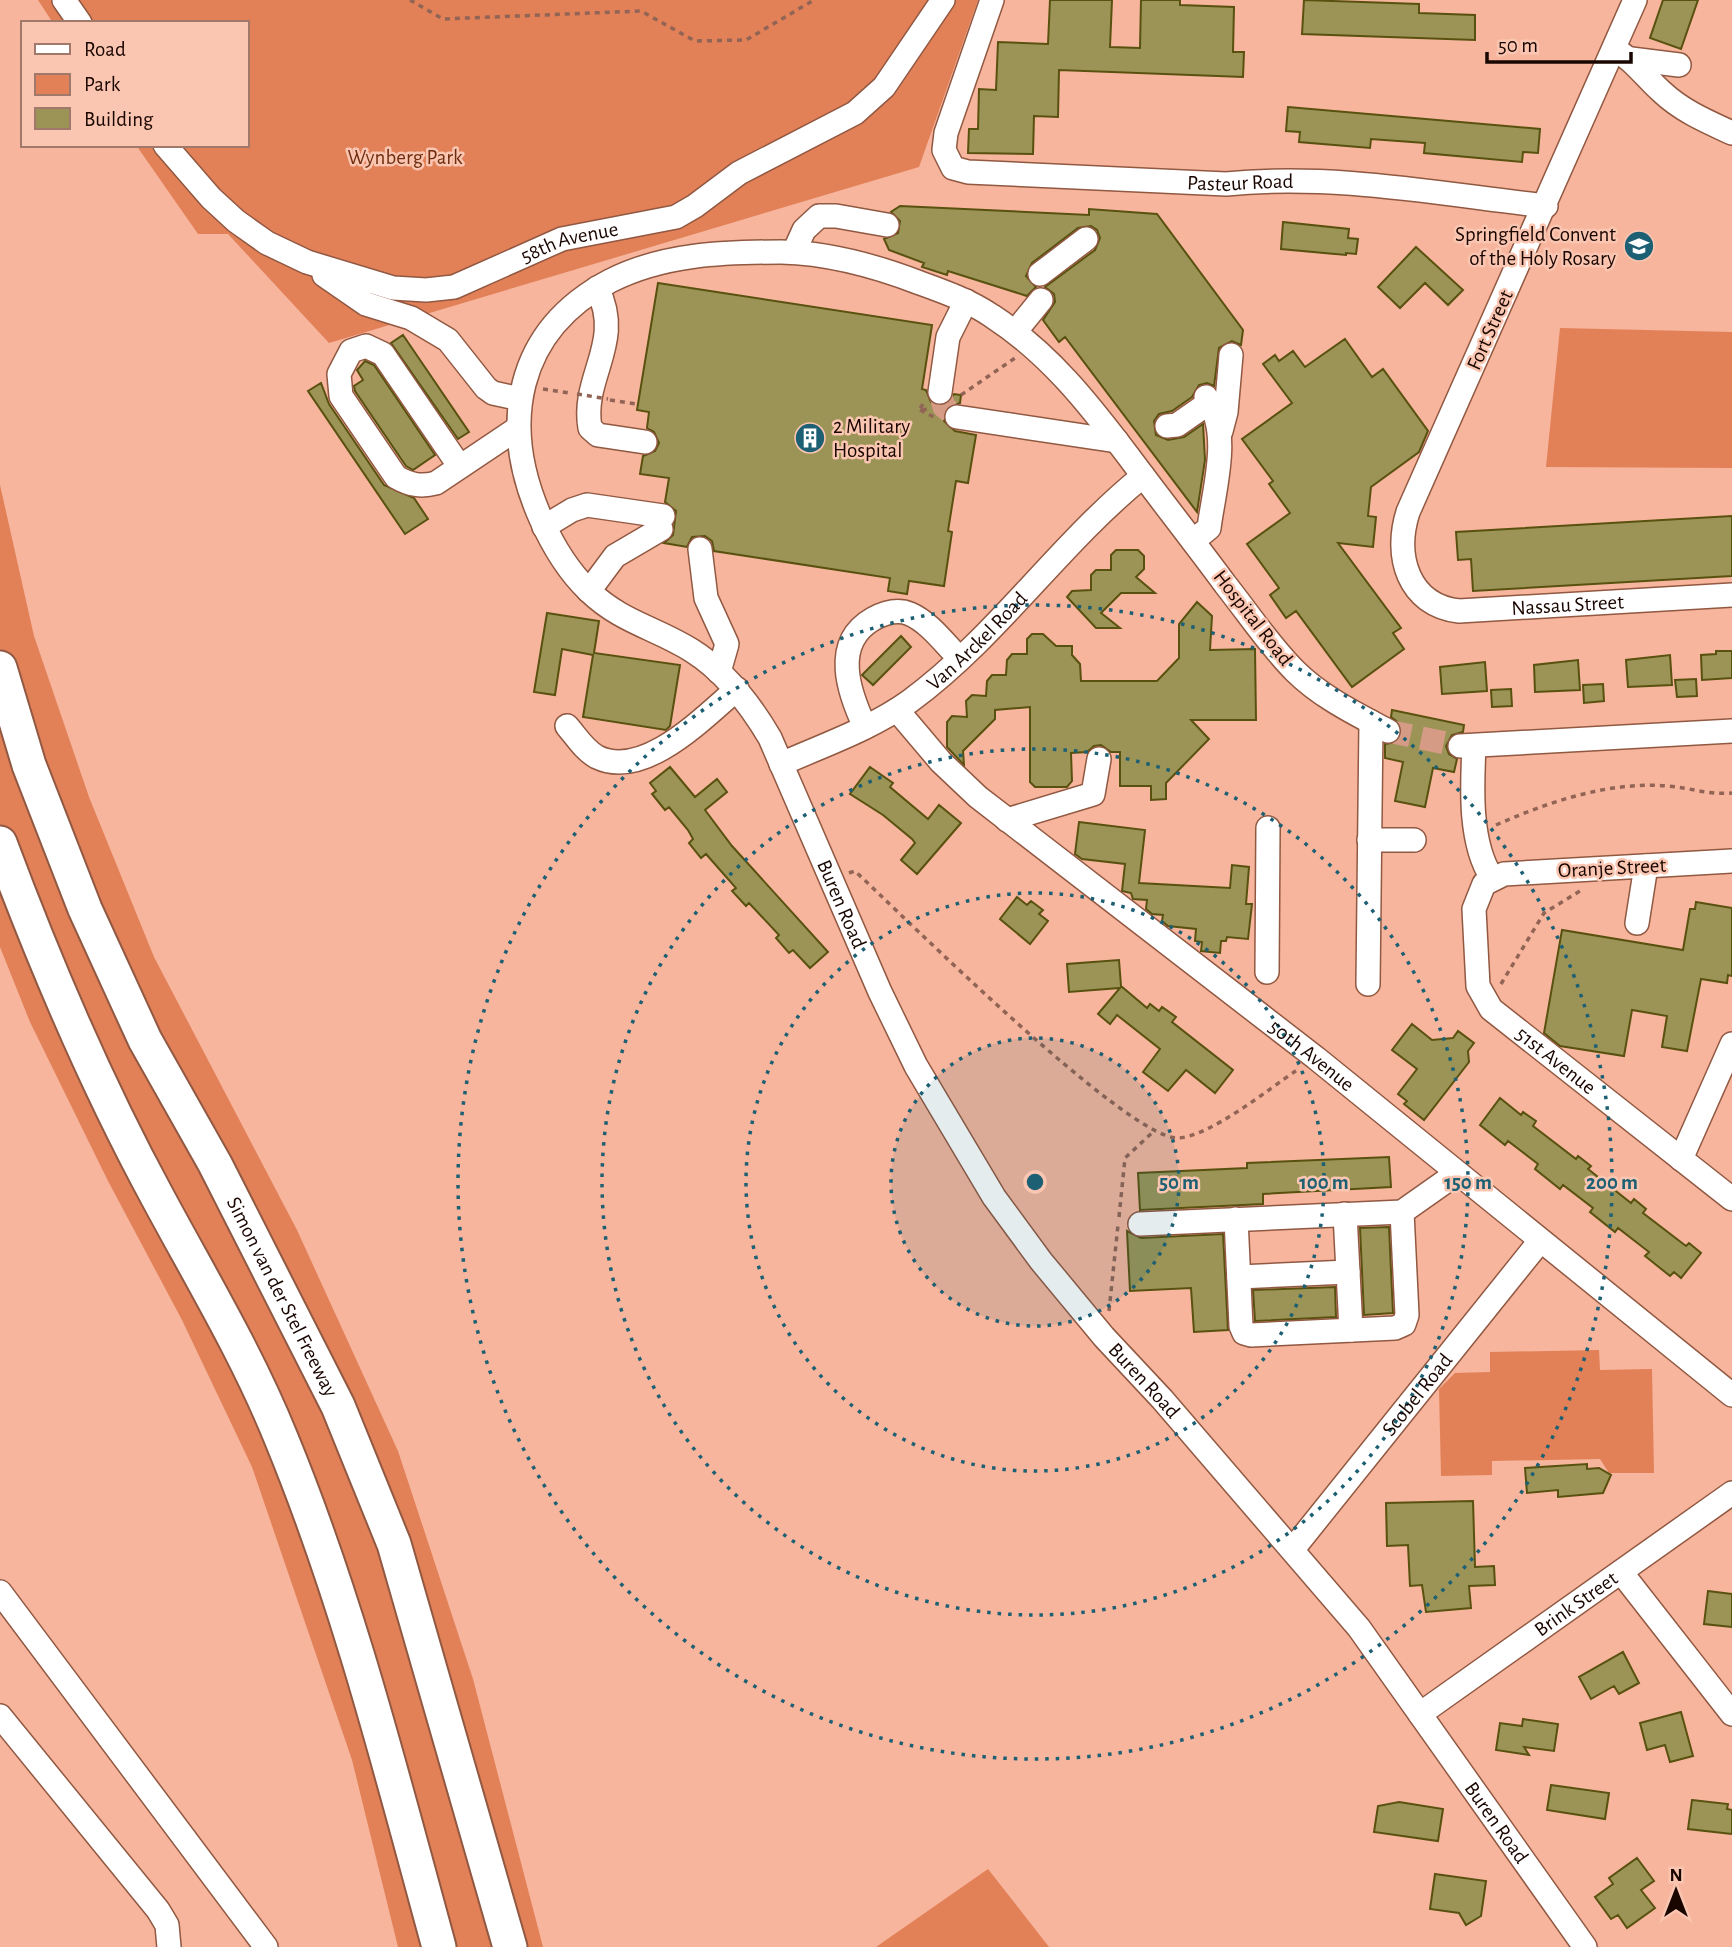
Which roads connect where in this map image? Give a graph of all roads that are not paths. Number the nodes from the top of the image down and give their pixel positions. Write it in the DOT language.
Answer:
graph roads {
  1 [pos="64,0"];
  2 [pos="943,0"];
  3 [pos="992,0"];
  4 [pos="1635,0"];
  5 [pos="79,21"];
  6 [pos="1622,54"];
  7 [pos="1679,65"];
  8 [pos="1732,133"];
  9 [pos="167,147"];
  10 [pos="1546,206"];
  11 [pos="887,225"];
  12 [pos="1086,239"];
  13 [pos="794,252"];
  14 [pos="307,262"];
  15 [pos="1040,274"];
  16 [pos="597,288"];
  17 [pos="1041,300"];
  18 [pos="966,301"];
  19 [pos="1015,332"];
  20 [pos="1231,355"];
  21 [pos="940,392"];
  22 [pos="528,394"];
  23 [pos="957,417"];
  24 [pos="1167,426"];
  25 [pos="518,428"];
  26 [pos="1220,433"];
  27 [pos="1117,441"];
  28 [pos="645,442"];
  29 [pos="460,467"];
  30 [pos="1143,476"];
  31 [pos="544,527"];
  32 [pos="1193,541"];
  33 [pos="700,548"];
  34 [pos="1413,585"];
  35 [pos="589,592"];
  36 [pos="1732,595"];
  37 [pos="959,658"];
  38 [pos="0,668"];
  39 [pos="719,672"];
  40 [pos="737,690"];
  41 [pos="897,710"];
  42 [pos="567,726"];
  43 [pos="865,727"];
  44 [pos="1732,732"];
  45 [pos="1099,759"];
  46 [pos="781,764"];
  47 [pos="1007,820"];
  48 [pos="1268,828"];
  49 [pos="1369,840"];
  50 [pos="1414,840"];
  51 [pos="0,843"];
  52 [pos="1732,861"];
  53 [pos="1646,866"];
  54 [pos="1492,878"];
  55 [pos="1637,923"];
  56 [pos="1267,972"];
  57 [pos="1368,984"];
  58 [pos="1732,1044"];
  59 [pos="1681,1159"];
  60 [pos="1456,1174"];
  61 [pos="1732,1199"];
  62 [pos="1402,1212"];
  63 [pos="1345,1214"];
  64 [pos="1236,1220"];
  65 [pos="1140,1224"];
  66 [pos="1540,1241"];
  67 [pos="1348,1272"];
  68 [pos="1238,1277"];
  69 [pos="1351,1330"];
  70 [pos="1732,1395"];
  71 [pos="1732,1493"];
  72 [pos="1293,1549"];
  73 [pos="1621,1572"];
  74 [pos="0,1592"];
  75 [pos="1420,1714"];
  76 [pos="1732,1714"];
  77 [pos="0,1716"];
  78 [pos="169,1947"];
  79 [pos="267,1947"];
  80 [pos="439,1947"];
  81 [pos="510,1947"];
  82 [pos="1585,1947"];
  1 -- 5 [label="street"];
  2 -- 14 [label="street, 58th Avenue"];
  3 -- 10 [label="street, Pasteur Road"];
  4 -- 6 [label="street, Fort Street"];
  6 -- 7 [label="street"];
  6 -- 8 [label="street"];
  6 -- 10 [label="street, Fort Street"];
  9 -- 14 [label="street, 58th Avenue"];
  10 -- 34 [label="street, Fort Street"];
  11 -- 13 [label="street"];
  12 -- 15 [label="street"];
  13 -- 16 [label="street, Hospital Road"];
  13 -- 18 [label="street, Hospital Road"];
  14 -- 22 [label="street"];
  16 -- 22 [label="street, Buren Road"];
  16 -- 28 [label="street"];
  17 -- 19 [label="street"];
  18 -- 19 [label="street, Hospital Road"];
  18 -- 21 [label="street"];
  19 -- 27 [label="street, Hospital Road"];
  20 -- 26 [label="street"];
  22 -- 25 [label="street, Buren Road"];
  23 -- 27 [label="street"];
  24 -- 26 [label="street"];
  25 -- 29 [label="street"];
  25 -- 31 [label="street, Buren Road"];
  26 -- 32 [label="street"];
  27 -- 30 [label="street, Hospital Road"];
  29 -- 29 [label="street"];
  30 -- 32 [label="street, Hospital Road"];
  30 -- 37 [label="street, Van Arckel Road"];
  31 -- 35 [label="street, Buren Road"];
  31 -- 35 [label="street"];
  32 -- 49 [label="street, Hospital Road"];
  33 -- 39 [label="street"];
  34 -- 36 [label="street, Nassau Street"];
  35 -- 39 [label="street, Buren Road"];
  37 -- 41 [label="street, Van Arckel Road"];
  37 -- 43 [label="street"];
  38 -- 81 [label="highway, Simon van der Stel Freeway"];
  39 -- 40 [label="street, Buren Road"];
  40 -- 42 [label="street"];
  40 -- 46 [label="street, Buren Road"];
  41 -- 43 [label="street, Van Arckel Road"];
  41 -- 47 [label="street, 50th Avenue"];
  43 -- 46 [label="street, Van Arckel Road"];
  44 -- 54 [label="street"];
  45 -- 47 [label="street"];
  46 -- 72 [label="street, Buren Road"];
  47 -- 60 [label="street, 50th Avenue"];
  48 -- 56 [label="street"];
  49 -- 50 [label="street"];
  49 -- 57 [label="street"];
  51 -- 80 [label="highway"];
  52 -- 53 [label="street, Oranje Street"];
  53 -- 54 [label="street, Oranje Street"];
  53 -- 55 [label="street"];
  54 -- 59 [label="street, 51st Avenue"];
  58 -- 59 [label="street"];
  59 -- 61 [label="street, 51st Avenue"];
  60 -- 62 [label="street"];
  60 -- 66 [label="street, 50th Avenue"];
  62 -- 63 [label="street"];
  62 -- 69 [label="street"];
  63 -- 64 [label="street"];
  63 -- 67 [label="street"];
  64 -- 65 [label="street"];
  64 -- 68 [label="street"];
  66 -- 70 [label="street, 50th Avenue"];
  66 -- 72 [label="street, Scobel Road"];
  67 -- 68 [label="street"];
  67 -- 69 [label="street"];
  68 -- 69 [label="street"];
  71 -- 73 [label="street, Brink Street"];
  72 -- 75 [label="street, Buren Road"];
  73 -- 75 [label="street, Brink Street"];
  73 -- 76 [label="street"];
  74 -- 79 [label="street"];
  75 -- 82 [label="street, Buren Road"];
  77 -- 78 [label="street"];
}
